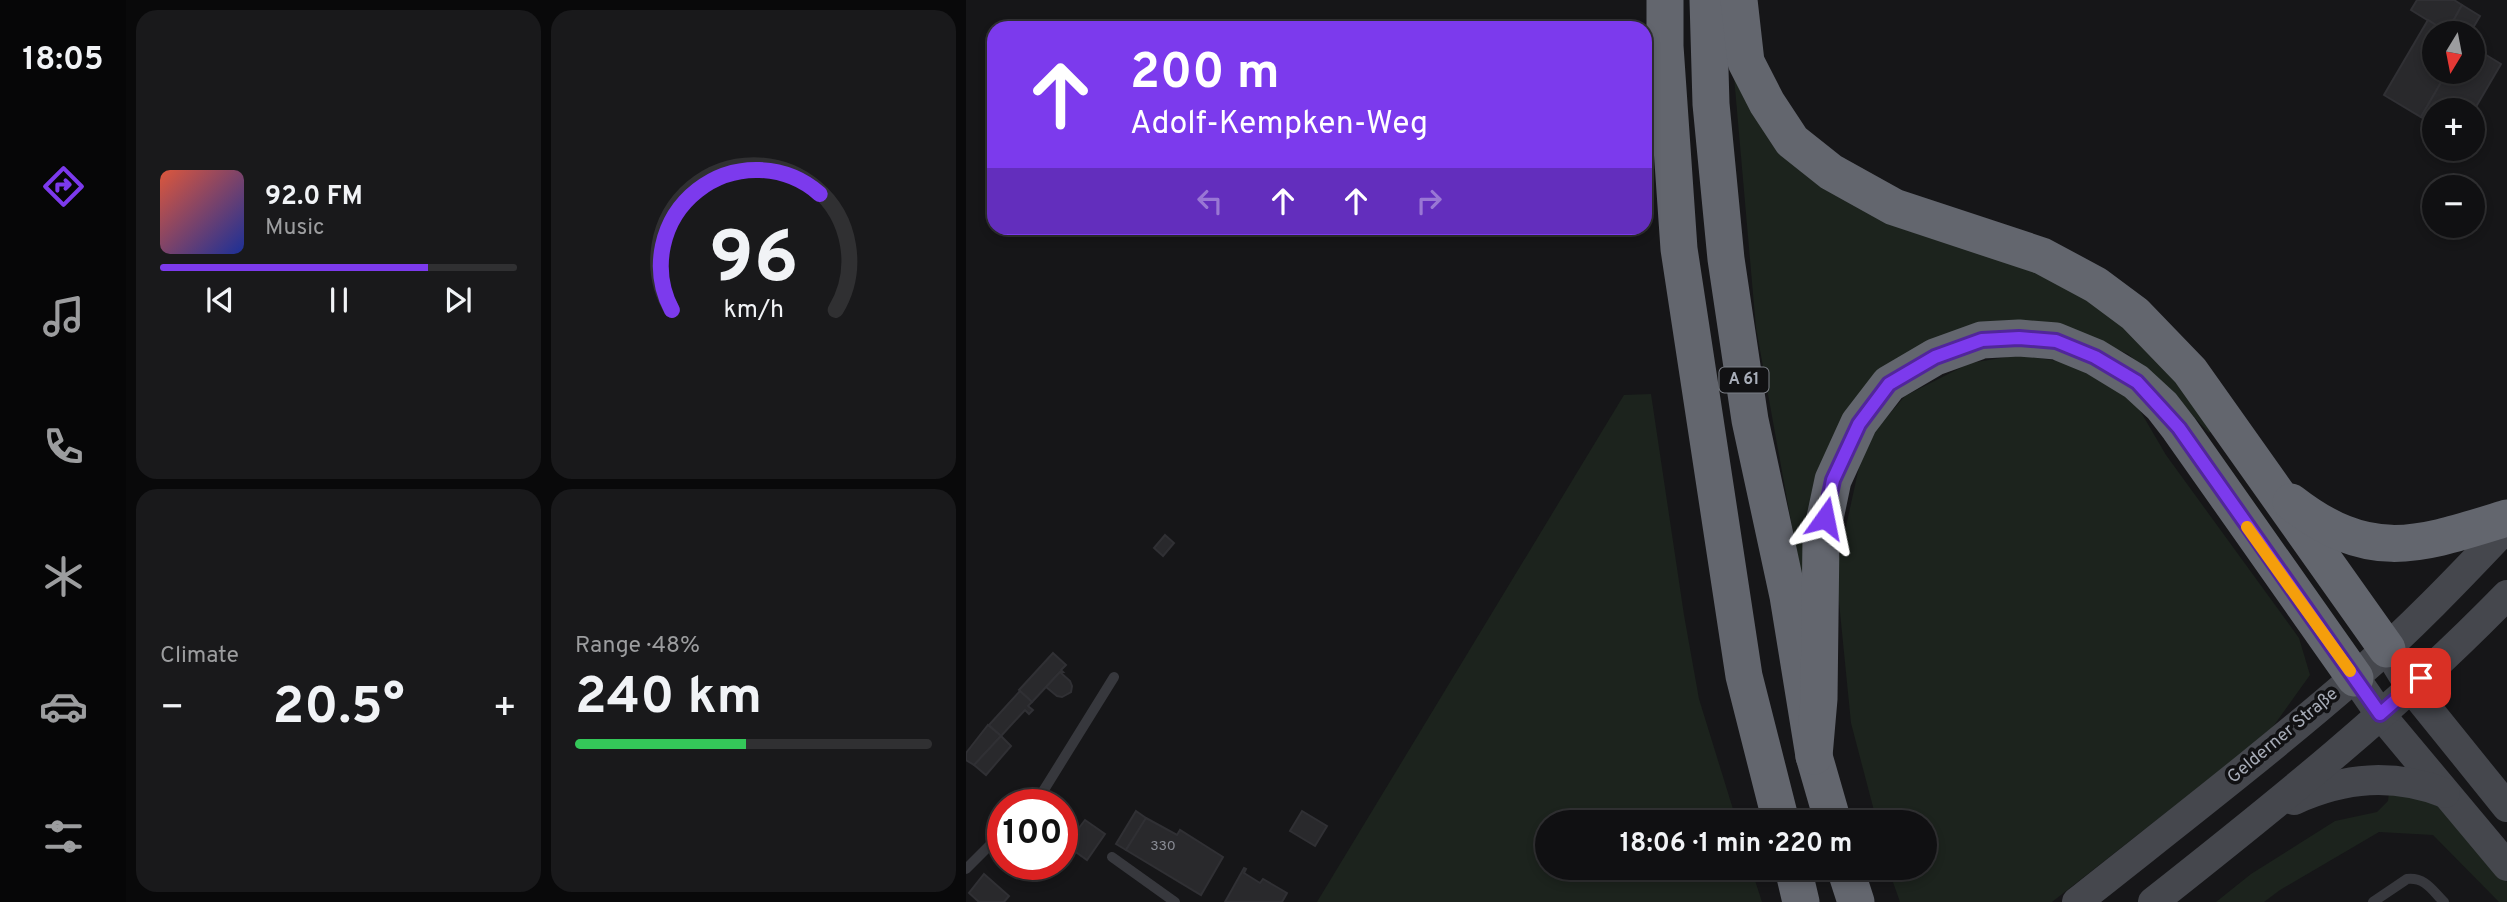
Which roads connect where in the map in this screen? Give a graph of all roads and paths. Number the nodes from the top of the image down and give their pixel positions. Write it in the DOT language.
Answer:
graph roads {
  1 [pos="1665,0"];
  2 [pos="1708,0"];
  3 [pos="1739,0"];
  4 [pos="2277,491"];
  5 [pos="2507,518"];
  6 [pos="2507,527"];
  7 [pos="2507,595"];
  8 [pos="2386,649"];
  9 [pos="1114,677"];
  10 [pos="2354,678"];
  11 [pos="2411,688"];
  12 [pos="2380,714"];
  13 [pos="1814,756"];
  14 [pos="1044,789"];
  15 [pos="2445,793"];
  16 [pos="2507,807"];
  17 [pos="1779,810"];
  18 [pos="1830,810"];
  19 [pos="2268,812"];
  20 [pos="987,848"];
  21 [pos="1112,857"];
  22 [pos="2507,866"];
  23 [pos="966,869"];
  24 [pos="1796,880"];
  25 [pos="1849,880"];
  26 [pos="1175,902"];
  27 [pos="1801,902"];
  28 [pos="1856,902"];
  29 [pos="2077,902"];
  30 [pos="2153,902"];
  31 [pos="2373,902"];
  32 [pos="2444,902"];
  1 -- 17 [label="highway, A 61"];
  2 -- 13 [label="highway, A 61"];
  3 -- 4 [label="highway"];
  4 -- 5 [label="highway"];
  4 -- 8 [label="highway"];
  6 -- 8 [label="main road, Gelderner Straße"];
  7 -- 11 [label="main road"];
  8 -- 10 [label="main road, Gelderner Straße"];
  8 -- 11 [label="main road"];
  9 -- 14 [label="lane"];
  10 -- 12 [label="main road"];
  10 -- 13 [label="highway"];
  10 -- 29 [label="main road, Gelderner Straße"];
  11 -- 12 [label="main road"];
  11 -- 16 [label="main road"];
  12 -- 15 [label="main road"];
  12 -- 19 [label="main road"];
  13 -- 18 [label="highway, A 61"];
  15 -- 19 [label="main road"];
  15 -- 22 [label="main road"];
  19 -- 30 [label="main road"];
  20 -- 23 [label="lane"];
  21 -- 26 [label="lane"];
  24 -- 27 [label="highway"];
  25 -- 28 [label="highway"];
  31 -- 32 [label="lane"];
}
